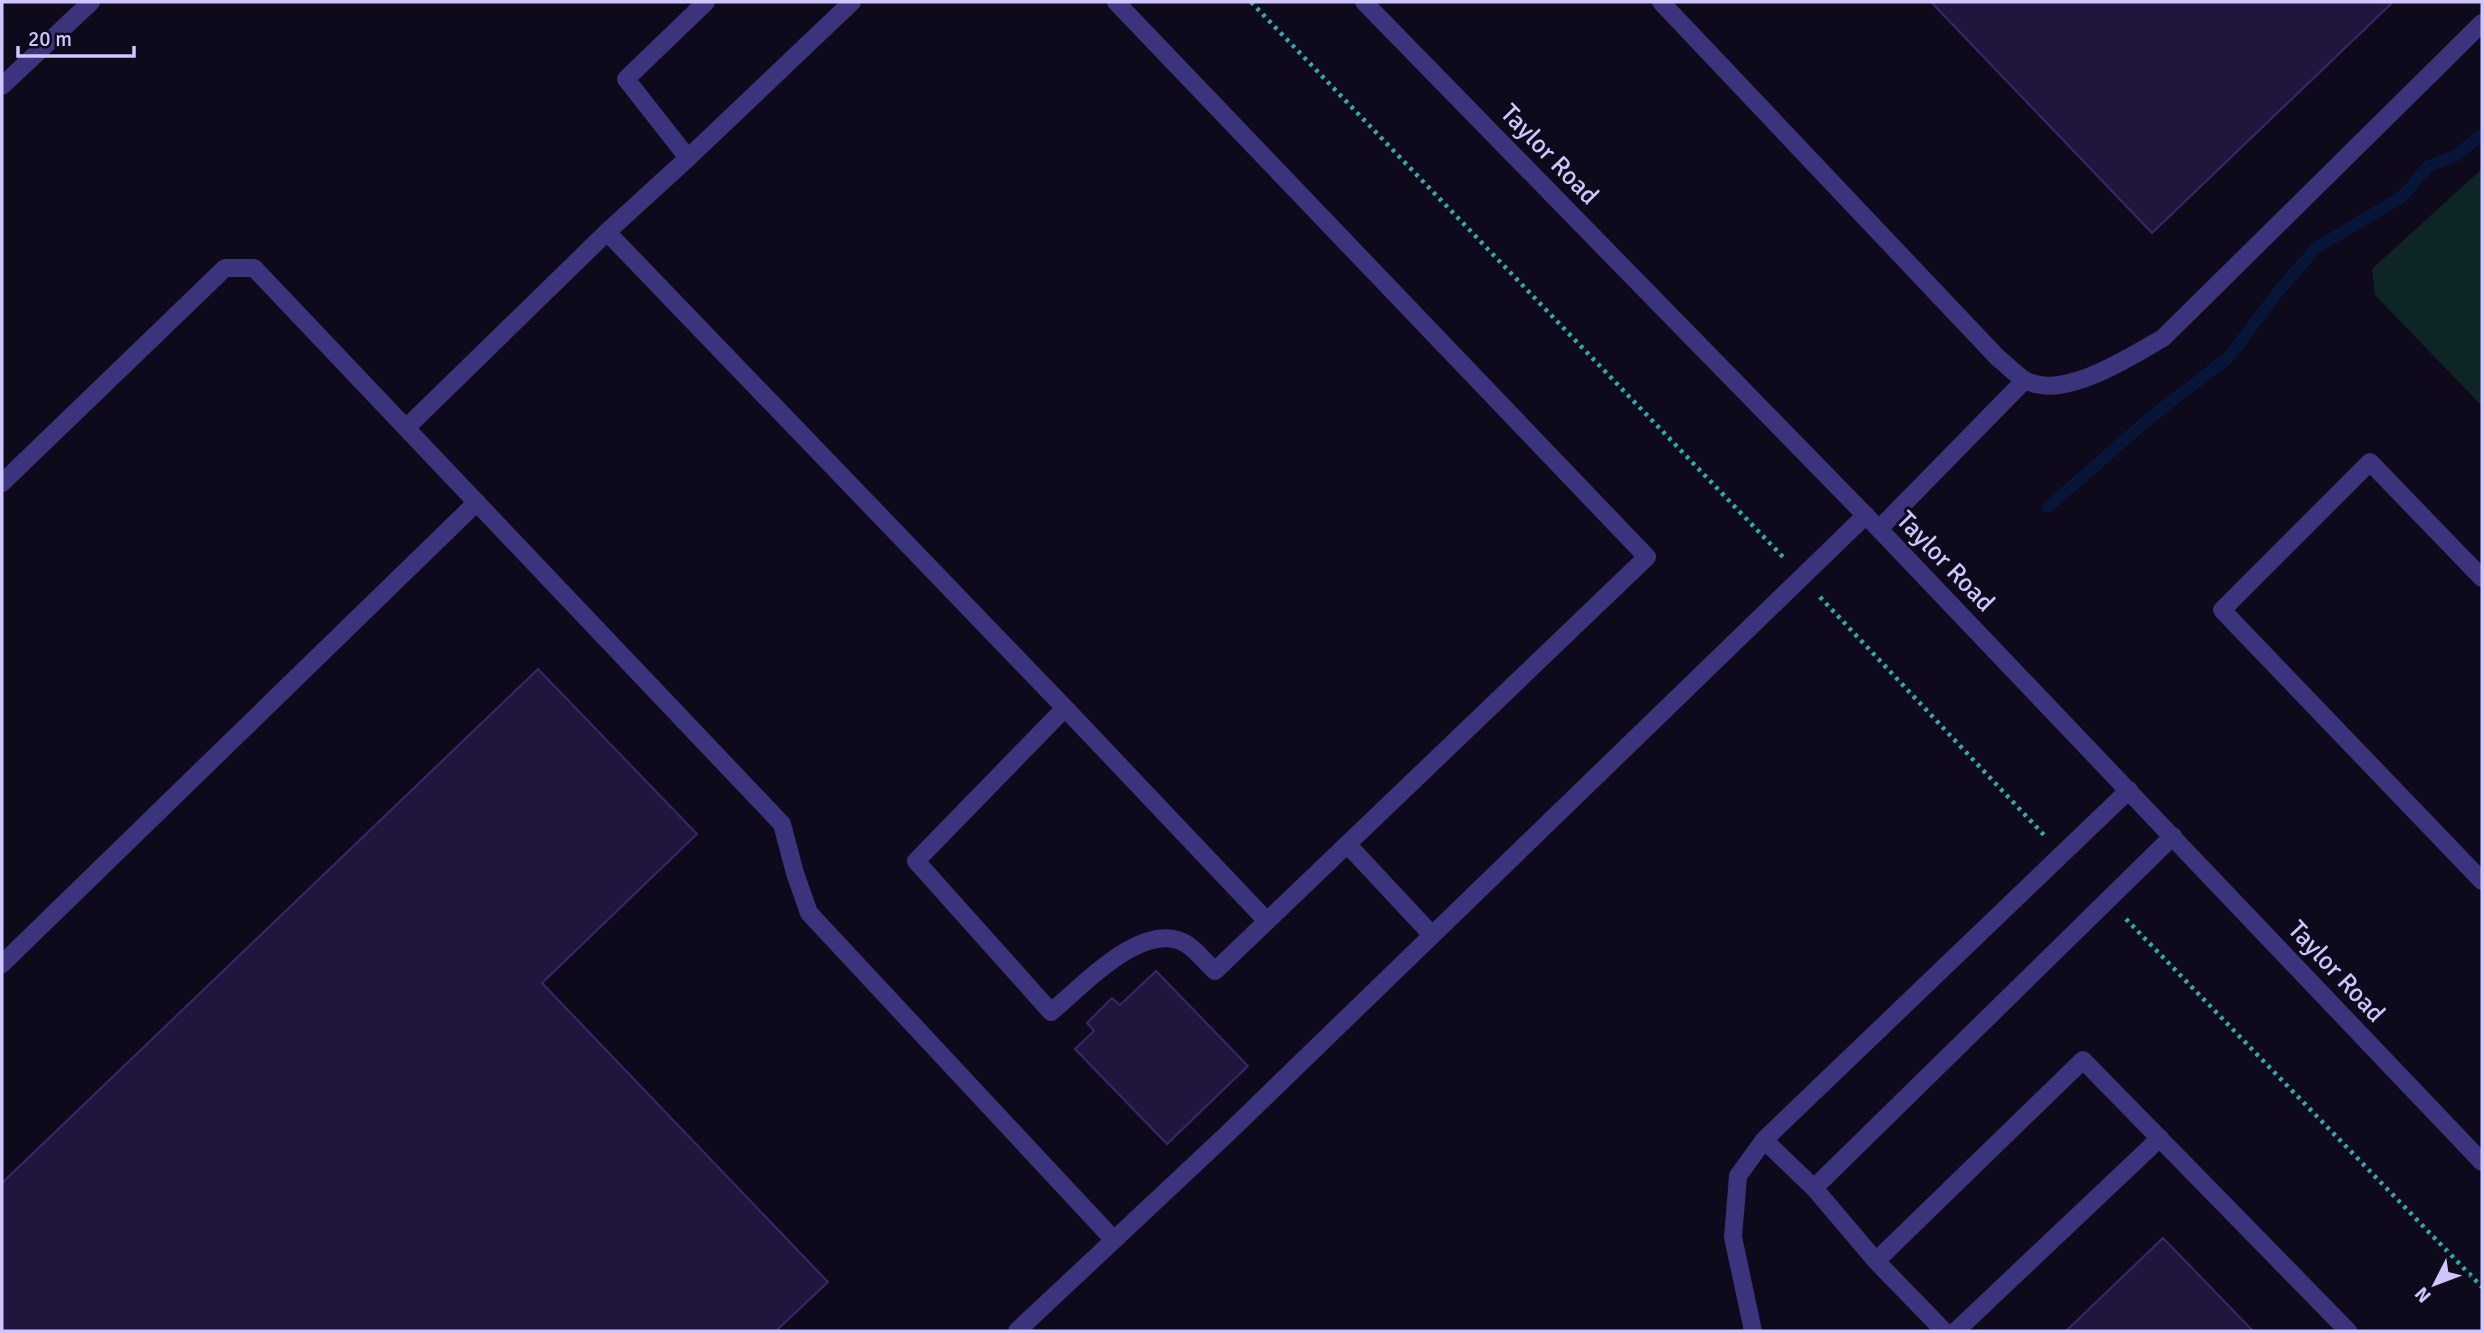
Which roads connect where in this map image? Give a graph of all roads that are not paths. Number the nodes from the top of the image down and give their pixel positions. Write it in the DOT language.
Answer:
graph roads {
  1 [pos="91,2"];
  2 [pos="706,2"];
  3 [pos="852,2"];
  4 [pos="1116,2"];
  5 [pos="1364,2"];
  6 [pos="1661,2"];
  7 [pos="2482,23"];
  8 [pos="2,86"];
  9 [pos="688,158"];
  10 [pos="607,232"];
  11 [pos="2025,380"];
  12 [pos="406,428"];
  13 [pos="2,483"];
  14 [pos="477,502"];
  15 [pos="1866,515"];
  16 [pos="1879,529"];
  17 [pos="2482,578"];
  18 [pos="1065,708"];
  19 [pos="2129,790"];
  20 [pos="2173,836"];
  21 [pos="1348,845"];
  22 [pos="2482,881"];
  23 [pos="1267,921"];
  24 [pos="1432,935"];
  25 [pos="2,964"];
  26 [pos="2160,1138"];
  27 [pos="1764,1140"];
  28 [pos="2482,1162"];
  29 [pos="1814,1188"];
  30 [pos="1113,1239"];
  31 [pos="1876,1261"];
  32 [pos="1017,1331"];
  33 [pos="1753,1331"];
  34 [pos="1944,1331"];
  35 [pos="1956,1331"];
  36 [pos="2348,1331"];
  1 -- 8 [label="street"];
  2 -- 9 [label="street"];
  3 -- 9 [label="street"];
  4 -- 21 [label="street"];
  5 -- 15 [label="street, Taylor Road"];
  6 -- 11 [label="street"];
  7 -- 11 [label="street"];
  9 -- 10 [label="street"];
  10 -- 12 [label="street"];
  10 -- 18 [label="street"];
  11 -- 16 [label="street"];
  12 -- 13 [label="street"];
  12 -- 14 [label="street"];
  14 -- 25 [label="street"];
  14 -- 30 [label="street"];
  15 -- 16 [label="street, Taylor Road"];
  15 -- 24 [label="street"];
  16 -- 19 [label="street, Taylor Road"];
  17 -- 22 [label="street"];
  18 -- 23 [label="street"];
  18 -- 23 [label="street"];
  19 -- 20 [label="street, Taylor Road"];
  19 -- 27 [label="street"];
  20 -- 28 [label="street, Taylor Road"];
  20 -- 29 [label="street"];
  21 -- 23 [label="street"];
  21 -- 24 [label="street"];
  24 -- 30 [label="street"];
  26 -- 31 [label="street"];
  26 -- 35 [label="street"];
  26 -- 36 [label="street"];
  27 -- 29 [label="street"];
  27 -- 33 [label="street"];
  29 -- 31 [label="street"];
  30 -- 32 [label="street"];
  31 -- 34 [label="street"];
}
